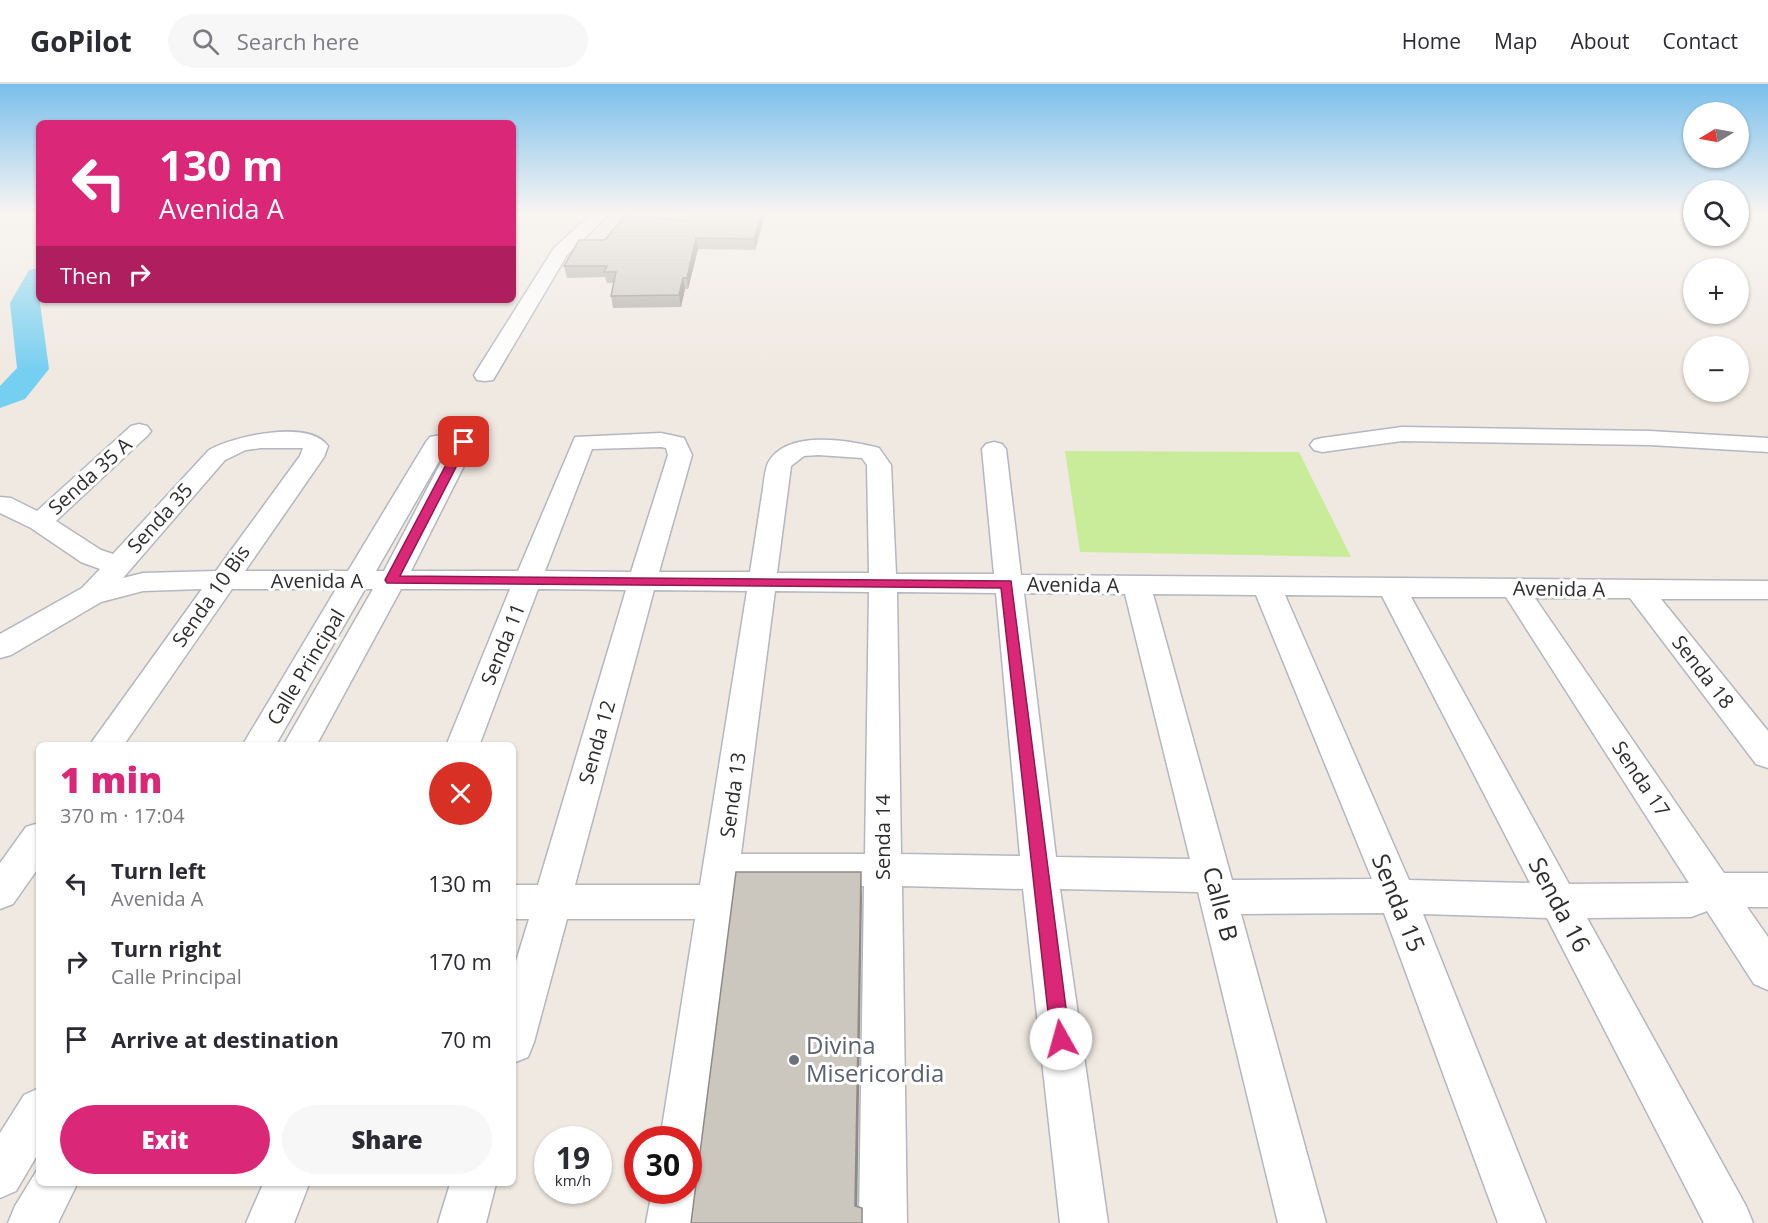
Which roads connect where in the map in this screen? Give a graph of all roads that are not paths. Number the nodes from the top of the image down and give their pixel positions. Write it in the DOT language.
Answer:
graph roads {
  1 [pos="552,265"];
  2 [pos="485,375"];
  3 [pos="139,431"];
  4 [pos="676,443"];
  5 [pos="1322,445"];
  6 [pos="1768,445"];
  7 [pos="316,446"];
  8 [pos="993,449"];
  9 [pos="871,453"];
  10 [pos="2,504"];
  11 [pos="40,522"];
  12 [pos="117,566"];
  13 [pos="221,580"];
  14 [pos="392,580"];
  15 [pos="529,580"];
  16 [pos="357,581"];
  17 [pos="642,582"];
  18 [pos="763,582"];
  19 [pos="883,583"];
  20 [pos="1006,584"];
  21 [pos="1266,585"];
  22 [pos="1137,586"];
  23 [pos="1391,586"];
  24 [pos="1514,588"];
  25 [pos="1639,590"];
  26 [pos="1765,593"];
  27 [pos="92,595"];
  28 [pos="0,647"];
  29 [pos="108,742"];
  30 [pos="260,742"];
  31 [pos="301,742"];
  32 [pos="464,742"];
  33 [pos="1768,755"];
  34 [pos="36,842"];
  35 [pos="883,870"];
  36 [pos="1040,874"];
  37 [pos="720,886"];
  38 [pos="1216,886"];
  39 [pos="1715,890"];
  40 [pos="1768,890"];
  41 [pos="0,892"];
  42 [pos="1397,896"];
  43 [pos="1557,901"];
  44 [pos="516,902"];
  45 [pos="552,902"];
  46 [pos="1768,971"];
  47 [pos="516,1031"];
  48 [pos="36,1115"];
  49 [pos="684,1126"];
  50 [pos="0,1175"];
  51 [pos="53,1186"];
  52 [pos="285,1186"];
  53 [pos="472,1186"];
  54 [pos="673,1204"];
  55 [pos="32,1223"];
  56 [pos="270,1223"];
  57 [pos="462,1223"];
  58 [pos="670,1223"];
  59 [pos="883,1223"];
  60 [pos="1084,1223"];
  61 [pos="1302,1223"];
  62 [pos="1522,1223"];
  63 [pos="1729,1223"];
  1 -- 2 [label="street"];
  3 -- 11 [label="street, Senda 35 A"];
  4 -- 15 [label="street, Senda 11"];
  4 -- 17 [label="street, Senda 12"];
  5 -- 6 [label="street"];
  7 -- 12 [label="street, Senda 35"];
  7 -- 13 [label="street, Senda 10 Bis"];
  8 -- 20 [label="street"];
  9 -- 18 [label="street, Senda 13"];
  9 -- 19 [label="street, Senda 14"];
  10 -- 11 [label="street"];
  11 -- 12 [label="street"];
  12 -- 27 [label="street, Senda 35"];
  13 -- 16 [label="street, Avenida A"];
  13 -- 27 [label="street, Avenida A"];
  13 -- 29 [label="street, Senda 10 Bis"];
  14 -- 15 [label="street, Avenida A"];
  14 -- 16 [label="street, Avenida A"];
  14 -- 16 [label="street, Calle Principal"];
  14 -- 31 [label="street, Calle Principal"];
  15 -- 17 [label="street, Avenida A"];
  15 -- 32 [label="street, Senda 11"];
  16 -- 30 [label="street, Calle Principal"];
  17 -- 18 [label="street, Avenida A"];
  17 -- 45 [label="street, Senda 12"];
  18 -- 19 [label="street, Avenida A"];
  18 -- 37 [label="street, Senda 13"];
  19 -- 20 [label="street, Avenida A"];
  19 -- 35 [label="street, Senda 14"];
  20 -- 22 [label="street, Avenida A"];
  20 -- 36 [label="street"];
  21 -- 22 [label="street, Avenida A"];
  21 -- 23 [label="street, Avenida A"];
  21 -- 42 [label="street, Senda 15"];
  22 -- 38 [label="street, Calle B"];
  23 -- 24 [label="street, Avenida A"];
  23 -- 43 [label="street, Senda 16"];
  24 -- 25 [label="street, Avenida A"];
  24 -- 39 [label="street, Senda 17"];
  25 -- 26 [label="street, Avenida A"];
  25 -- 33 [label="street, Senda 18"];
  27 -- 28 [label="street"];
  34 -- 41 [label="street"];
  35 -- 36 [label="street"];
  35 -- 37 [label="street"];
  35 -- 59 [label="street, Senda 14"];
  36 -- 38 [label="street"];
  36 -- 60 [label="street"];
  37 -- 45 [label="street"];
  37 -- 49 [label="street, Senda 13"];
  38 -- 42 [label="street"];
  38 -- 61 [label="street, Calle B"];
  39 -- 40 [label="street"];
  39 -- 43 [label="street"];
  39 -- 46 [label="street, Senda 17"];
  42 -- 43 [label="street"];
  42 -- 62 [label="street, Senda 15"];
  43 -- 63 [label="street, Senda 16"];
  44 -- 45 [label="street"];
  45 -- 47 [label="street, Senda 12"];
  48 -- 50 [label="street"];
  51 -- 55 [label="street"];
  52 -- 56 [label="street"];
  53 -- 57 [label="street"];
  54 -- 58 [label="street"];
}
